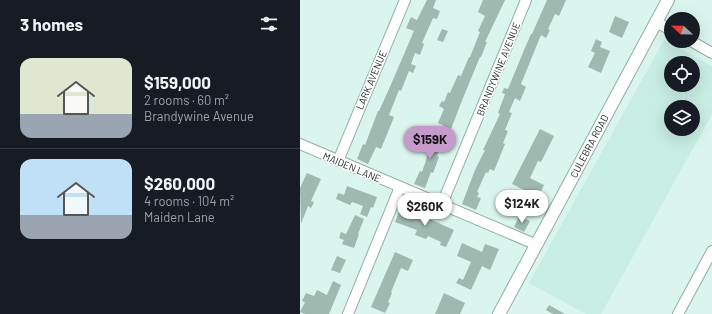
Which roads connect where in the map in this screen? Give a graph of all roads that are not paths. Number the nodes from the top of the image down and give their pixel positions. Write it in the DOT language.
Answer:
graph roads {
  1 [pos="405,0"];
  2 [pos="526,0"];
  3 [pos="668,0"];
  4 [pos="656,22"];
  5 [pos="664,26"];
  6 [pos="700,46"];
  7 [pos="712,52"];
  8 [pos="300,144"];
  9 [pos="338,161"];
  10 [pos="400,187"];
  11 [pos="442,204"];
  12 [pos="537,245"];
  13 [pos="712,251"];
  14 [pos="348,314"];
  15 [pos="499,314"];
  16 [pos="678,314"];
  1 -- 9 [label="street, LARK AVENUE"];
  2 -- 11 [label="street, BRANDYWINE AVENUE"];
  3 -- 4 [label="main road, CULEBRA ROAD"];
  4 -- 5 [label="street"];
  4 -- 12 [label="main road, CULEBRA ROAD"];
  6 -- 7 [label="street"];
  8 -- 9 [label="street, MAIDEN LANE"];
  9 -- 10 [label="street, MAIDEN LANE"];
  10 -- 11 [label="street, MAIDEN LANE"];
  10 -- 14 [label="street"];
  11 -- 12 [label="street, MAIDEN LANE"];
  12 -- 15 [label="main road, CULEBRA ROAD"];
  13 -- 16 [label="street"];
}
